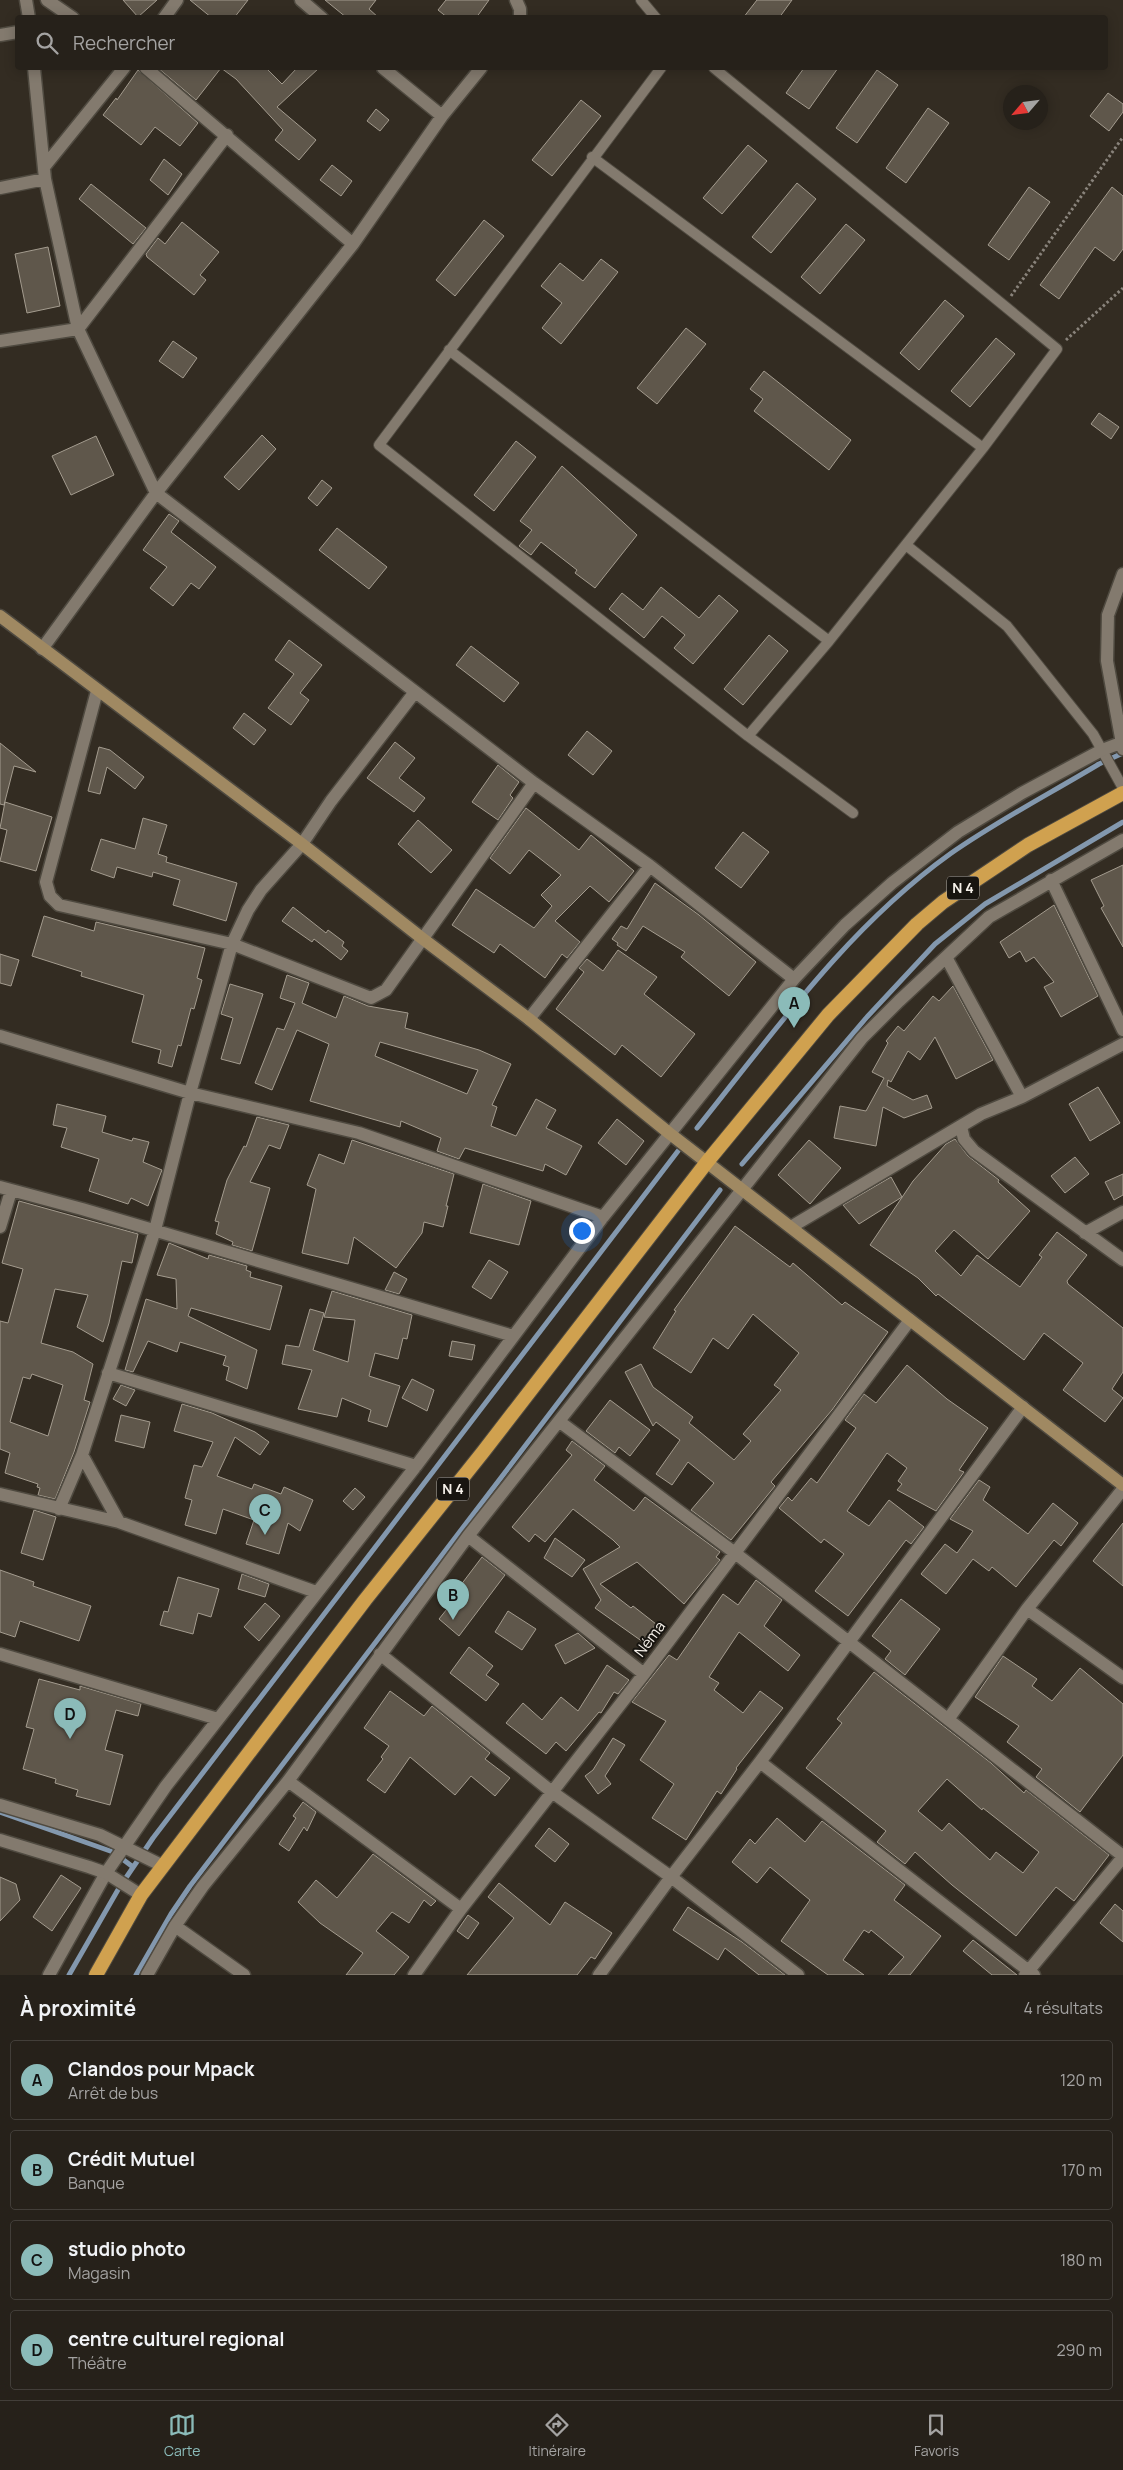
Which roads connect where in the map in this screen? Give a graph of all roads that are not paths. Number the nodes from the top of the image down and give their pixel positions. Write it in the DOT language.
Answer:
graph roads {
  1 [pos="26,0"];
  2 [pos="47,0"];
  3 [pos="177,0"];
  4 [pos="301,0"];
  5 [pos="516,0"];
  6 [pos="641,0"];
  7 [pos="28,15"];
  8 [pos="69,15"];
  9 [pos="166,15"];
  10 [pos="318,15"];
  11 [pos="520,15"];
  12 [pos="654,15"];
  13 [pos="15,32"];
  14 [pos="0,35"];
  15 [pos="34,70"];
  16 [pos="122,70"];
  17 [pos="148,70"];
  18 [pos="385,70"];
  19 [pos="480,70"];
  20 [pos="659,70"];
  21 [pos="716,70"];
  22 [pos="442,116"];
  23 [pos="226,135"];
  24 [pos="592,157"];
  25 [pos="45,173"];
  26 [pos="0,188"];
  27 [pos="353,244"];
  28 [pos="78,329"];
  29 [pos="0,341"];
  30 [pos="449,350"];
  31 [pos="983,448"];
  32 [pos="156,493"];
  33 [pos="906,545"];
  34 [pos="1123,574"];
  35 [pos="0,616"];
  36 [pos="828,641"];
  37 [pos="42,649"];
  38 [pos="97,691"];
  39 [pos="415,692"];
  40 [pos="748,736"];
  41 [pos="1122,744"];
  42 [pos="1102,750"];
  43 [pos="534,783"];
  44 [pos="1123,788"];
  45 [pos="1123,793"];
  46 [pos="853,813"];
  47 [pos="1123,840"];
  48 [pos="302,844"];
  49 [pos="650,866"];
  50 [pos="1051,880"];
  51 [pos="423,940"];
  52 [pos="232,944"];
  53 [pos="946,957"];
  54 [pos="794,979"];
  55 [pos="529,1019"];
  56 [pos="1123,1030"];
  57 [pos="0,1036"];
  58 [pos="1123,1044"];
  59 [pos="190,1093"];
  60 [pos="1022,1097"];
  61 [pos="961,1127"];
  62 [pos="670,1133"];
  63 [pos="707,1162"];
  64 [pos="6,1189"];
  65 [pos="743,1190"];
  66 [pos="1123,1212"];
  67 [pos="603,1217"];
  68 [pos="0,1227"];
  69 [pos="791,1227"];
  70 [pos="155,1230"];
  71 [pos="1085,1233"];
  72 [pos="1123,1260"];
  73 [pos="910,1320"];
  74 [pos="513,1336"];
  75 [pos="108,1373"];
  76 [pos="1023,1407"];
  77 [pos="560,1422"];
  78 [pos="82,1455"];
  79 [pos="416,1466"];
  80 [pos="1123,1485"];
  81 [pos="1123,1489"];
  82 [pos="0,1494"];
  83 [pos="59,1509"];
  84 [pos="119,1522"];
  85 [pos="468,1536"];
  86 [pos="735,1553"];
  87 [pos="316,1592"];
  88 [pos="1028,1609"];
  89 [pos="848,1642"];
  90 [pos="0,1654"];
  91 [pos="380,1654"];
  92 [pos="644,1674"];
  93 [pos="1123,1678"];
  94 [pos="949,1718"];
  95 [pos="218,1719"];
  96 [pos="760,1762"];
  97 [pos="288,1781"];
  98 [pos="552,1792"];
  99 [pos="0,1805"];
  100 [pos="0,1840"];
  101 [pos="125,1846"];
  102 [pos="1123,1856"];
  103 [pos="163,1866"];
  104 [pos="110,1876"];
  105 [pos="671,1877"];
  106 [pos="141,1895"];
  107 [pos="461,1909"];
  108 [pos="176,1926"];
  109 [pos="1029,1974"];
  110 [pos="49,1975"];
  111 [pos="96,1975"];
  112 [pos="147,1975"];
  113 [pos="244,1975"];
  114 [pos="414,1975"];
  115 [pos="599,1975"];
  116 [pos="798,1975"];
  1 -- 7 [label="street"];
  2 -- 8 [label="street"];
  3 -- 9 [label="street"];
  4 -- 10 [label="street"];
  5 -- 11 [label="street"];
  6 -- 12 [label="lane"];
  13 -- 14 [label="street"];
  15 -- 25 [label="street"];
  16 -- 25 [label="street"];
  17 -- 23 [label="street"];
  18 -- 22 [label="street"];
  19 -- 22 [label="street"];
  20 -- 24 [label="lane"];
  21 -- 31 [label="lane"];
  22 -- 27 [label="street"];
  23 -- 27 [label="street"];
  23 -- 28 [label="street"];
  24 -- 30 [label="lane"];
  24 -- 31 [label="lane"];
  25 -- 26 [label="street"];
  25 -- 28 [label="street"];
  27 -- 32 [label="street"];
  28 -- 29 [label="street"];
  28 -- 32 [label="street"];
  30 -- 36 [label="lane"];
  30 -- 40 [label="lane"];
  31 -- 33 [label="lane"];
  32 -- 37 [label="street"];
  32 -- 39 [label="street"];
  33 -- 36 [label="lane"];
  33 -- 42 [label="lane"];
  34 -- 41 [label="street"];
  35 -- 37 [label="main road"];
  36 -- 40 [label="lane"];
  37 -- 38 [label="main road"];
  38 -- 48 [label="main road"];
  38 -- 52 [label="street"];
  39 -- 43 [label="street"];
  39 -- 48 [label="street"];
  40 -- 46 [label="lane"];
  41 -- 42 [label="street"];
  42 -- 44 [label="lane"];
  42 -- 54 [label="street"];
  43 -- 49 [label="street"];
  43 -- 51 [label="street"];
  45 -- 63 [label="highway, N 4"];
  47 -- 50 [label="street"];
  48 -- 51 [label="main road"];
  48 -- 52 [label="street"];
  49 -- 54 [label="street"];
  49 -- 55 [label="street"];
  50 -- 53 [label="street"];
  50 -- 56 [label="street"];
  51 -- 52 [label="street"];
  51 -- 55 [label="main road"];
  52 -- 59 [label="street"];
  53 -- 60 [label="street"];
  53 -- 65 [label="street"];
  54 -- 62 [label="street"];
  55 -- 62 [label="main road"];
  57 -- 59 [label="street"];
  58 -- 60 [label="street"];
  59 -- 67 [label="street"];
  59 -- 70 [label="street"];
  60 -- 61 [label="street"];
  61 -- 69 [label="street"];
  61 -- 71 [label="street"];
  62 -- 63 [label="main road"];
  62 -- 67 [label="street"];
  63 -- 65 [label="main road"];
  63 -- 103 [label="highway, N 4"];
  64 -- 68 [label="street"];
  64 -- 70 [label="street"];
  65 -- 69 [label="main road"];
  65 -- 77 [label="street"];
  66 -- 71 [label="street"];
  67 -- 74 [label="street"];
  69 -- 73 [label="main road"];
  70 -- 74 [label="street"];
  70 -- 75 [label="street"];
  71 -- 72 [label="street"];
  73 -- 76 [label="main road"];
  73 -- 86 [label="street, Néma"];
  74 -- 79 [label="street"];
  75 -- 78 [label="street"];
  75 -- 79 [label="street"];
  76 -- 80 [label="main road"];
  76 -- 89 [label="street"];
  77 -- 85 [label="street"];
  77 -- 86 [label="street"];
  78 -- 83 [label="street"];
  78 -- 84 [label="street"];
  79 -- 87 [label="street"];
  81 -- 88 [label="street"];
  82 -- 83 [label="street"];
  83 -- 84 [label="street"];
  84 -- 87 [label="street"];
  85 -- 91 [label="street"];
  85 -- 92 [label="street"];
  86 -- 89 [label="street"];
  86 -- 92 [label="street, Néma"];
  87 -- 95 [label="street"];
  88 -- 93 [label="street"];
  88 -- 94 [label="street"];
  89 -- 94 [label="street"];
  89 -- 96 [label="street"];
  90 -- 95 [label="street"];
  91 -- 97 [label="street"];
  91 -- 98 [label="street"];
  92 -- 98 [label="street, Néma"];
  94 -- 102 [label="street"];
  95 -- 101 [label="street"];
  96 -- 105 [label="street"];
  96 -- 109 [label="street"];
  97 -- 107 [label="street"];
  97 -- 108 [label="street"];
  98 -- 105 [label="street"];
  98 -- 107 [label="street, Néma"];
  99 -- 101 [label="street"];
  100 -- 104 [label="street"];
  101 -- 103 [label="street"];
  101 -- 104 [label="street"];
  102 -- 109 [label="street"];
  103 -- 106 [label="highway, N 4"];
  104 -- 106 [label="street"];
  104 -- 110 [label="street"];
  105 -- 115 [label="street"];
  105 -- 116 [label="street"];
  106 -- 111 [label="highway, N 4"];
  107 -- 114 [label="street, Néma"];
  108 -- 112 [label="street"];
  108 -- 113 [label="street"];
}
